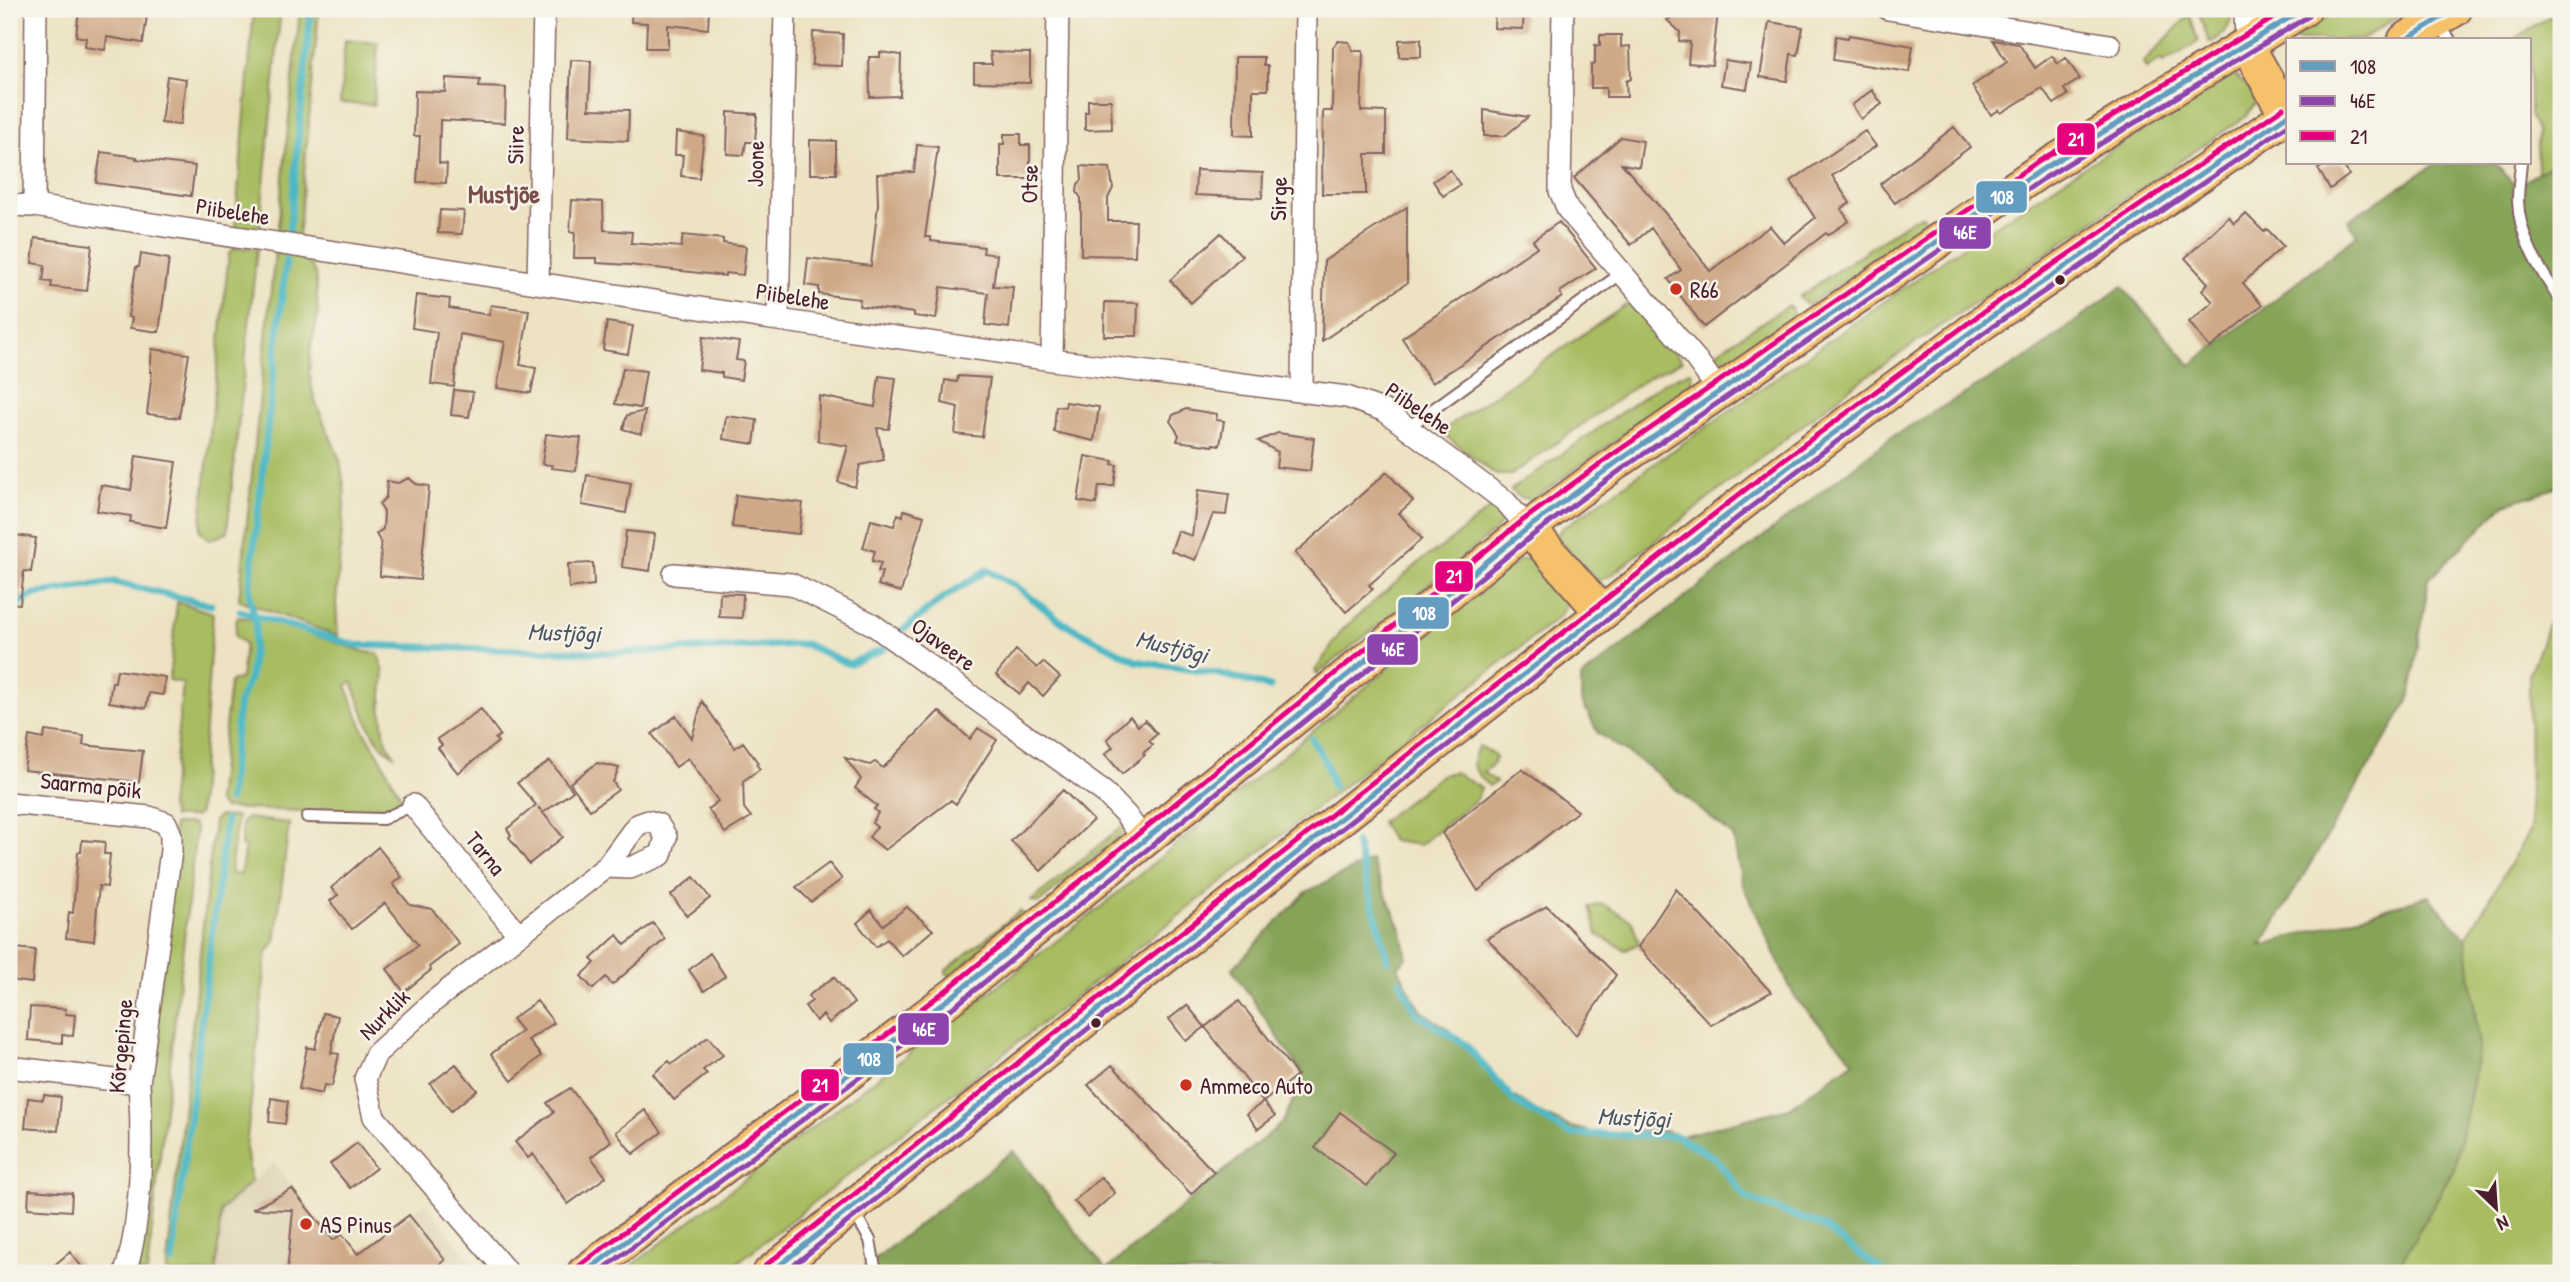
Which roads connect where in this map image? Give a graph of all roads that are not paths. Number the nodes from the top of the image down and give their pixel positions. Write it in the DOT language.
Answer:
graph roads {
  1 [pos="36,9"];
  2 [pos="544,9"];
  3 [pos="785,9"];
  4 [pos="1058,9"];
  5 [pos="1306,9"];
  6 [pos="1563,9"];
  7 [pos="1888,9"];
  8 [pos="2245,9"];
  9 [pos="2304,9"];
  10 [pos="2447,23"];
  11 [pos="2411,38"];
  12 [pos="2246,44"];
  13 [pos="2110,45"];
  14 [pos="2286,112"];
  15 [pos="2286,116"];
  16 [pos="2521,164"];
  17 [pos="9,205"];
  18 [pos="34,206"];
  19 [pos="1622,273"];
  20 [pos="538,282"];
  21 [pos="2561,301"];
  22 [pos="778,320"];
  23 [pos="1052,360"];
  24 [pos="1302,390"];
  25 [pos="1720,391"];
  26 [pos="1407,428"];
  27 [pos="1528,528"];
  28 [pos="674,574"];
  29 [pos="1601,611"];
  30 [pos="9,803"];
  31 [pos="413,804"];
  32 [pos="307,817"];
  33 [pos="166,823"];
  34 [pos="1144,841"];
  35 [pos="606,867"];
  36 [pos="518,934"];
  37 [pos="9,1067"];
  38 [pos="139,1083"];
  39 [pos="851,1206"];
  40 [pos="125,1273"];
  41 [pos="508,1273"];
  42 [pos="584,1273"];
  43 [pos="770,1273"];
  44 [pos="876,1273"];
  1 -- 18 [label="street"];
  2 -- 20 [label="street, Siire"];
  3 -- 22 [label="street, Joone"];
  4 -- 23 [label="street, Otse"];
  5 -- 24 [label="street, Sirge"];
  6 -- 19 [label="street"];
  7 -- 13 [label="street"];
  8 -- 12 [label="street"];
  9 -- 12 [label="main road"];
  10 -- 11 [label="main road"];
  12 -- 14 [label="main road"];
  12 -- 25 [label="main road"];
  15 -- 29 [label="main road"];
  16 -- 21 [label="lane"];
  17 -- 18 [label="street, Piibelehe"];
  18 -- 20 [label="street, Piibelehe"];
  19 -- 25 [label="street"];
  19 -- 26 [label="lane"];
  20 -- 22 [label="street, Piibelehe"];
  22 -- 23 [label="street, Piibelehe"];
  23 -- 24 [label="street, Piibelehe"];
  24 -- 26 [label="street, Piibelehe"];
  25 -- 27 [label="main road"];
  26 -- 27 [label="street, Piibelehe"];
  27 -- 29 [label="main road"];
  27 -- 34 [label="main road"];
  28 -- 34 [label="street, Ojaveere"];
  29 -- 39 [label="main road"];
  30 -- 33 [label="street, Saarma põik"];
  31 -- 32 [label="lane"];
  31 -- 36 [label="street, Tarna"];
  33 -- 38 [label="street, Kõrgepinge"];
  34 -- 42 [label="main road"];
  35 -- 36 [label="street, Nurklik"];
  36 -- 41 [label="street, Nurklik"];
  37 -- 38 [label="street"];
  38 -- 40 [label="street, Kõrgepinge"];
  39 -- 43 [label="main road"];
  39 -- 44 [label="lane"];
}
